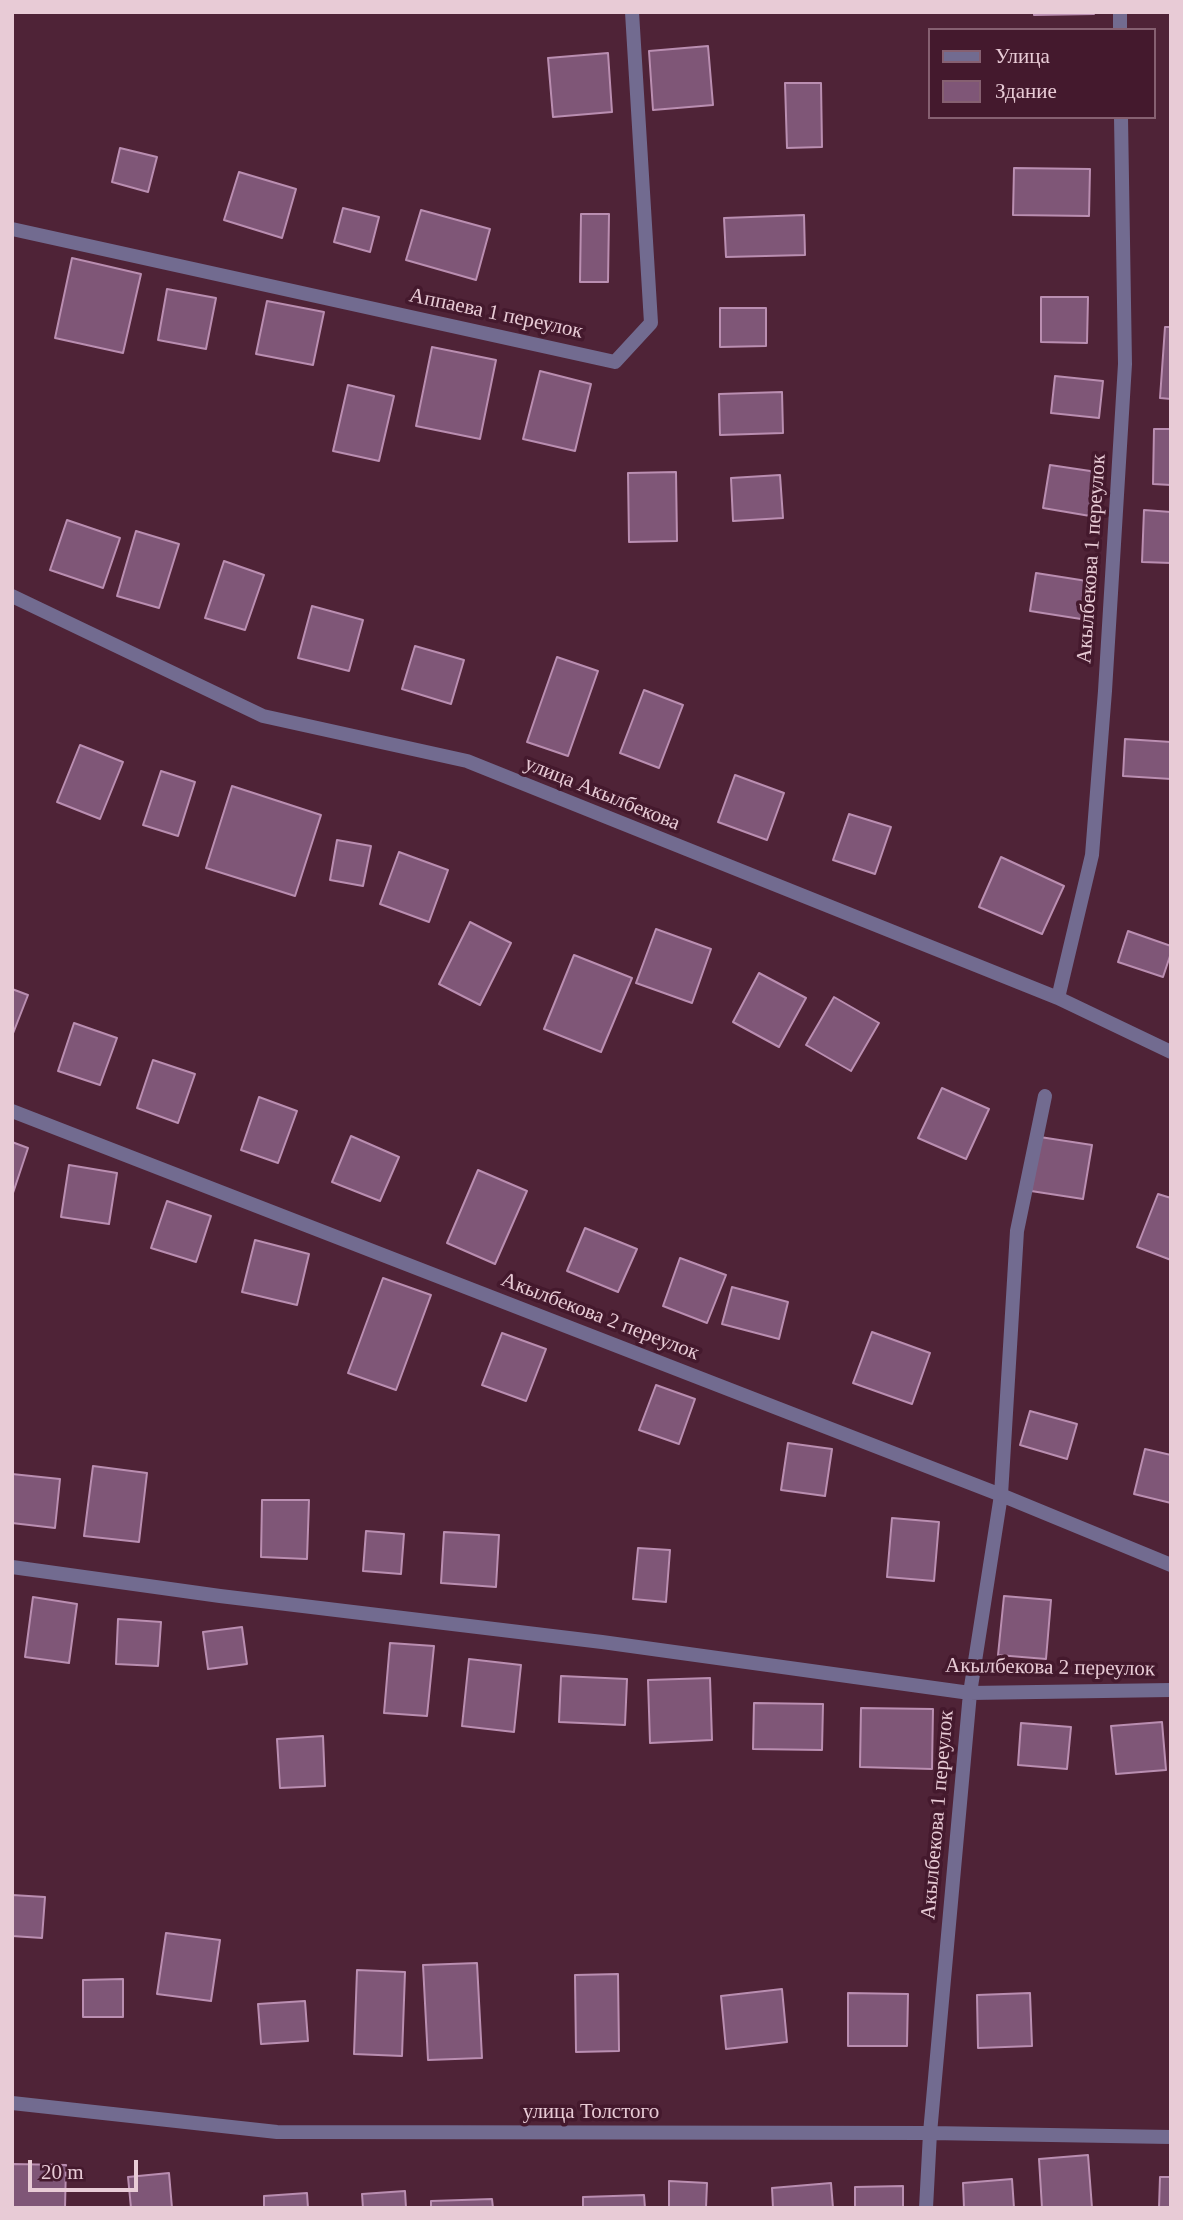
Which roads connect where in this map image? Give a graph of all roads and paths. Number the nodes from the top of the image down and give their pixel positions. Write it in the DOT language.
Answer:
graph roads {
  1 [pos="632,12"];
  2 [pos="1121,119"];
  3 [pos="12,229"];
  4 [pos="12,596"];
  5 [pos="1058,998"];
  6 [pos="1171,1052"];
  7 [pos="1045,1096"];
  8 [pos="12,1111"];
  9 [pos="1001,1495"];
  10 [pos="1171,1565"];
  11 [pos="12,1567"];
  12 [pos="1171,1690"];
  13 [pos="970,1693"];
  14 [pos="12,2103"];
  15 [pos="930,2133"];
  16 [pos="1171,2137"];
  17 [pos="926,2208"];
  1 -- 3 [label="street, Аппаева 1 переулок"];
  2 -- 5 [label="street, Акылбекова 1 переулок"];
  4 -- 5 [label="street, улица Акылбекова"];
  5 -- 6 [label="street, улица Акылбекова"];
  7 -- 9 [label="street, Акылбекова 1 переулок"];
  8 -- 9 [label="street, Акылбекова 2 переулок"];
  9 -- 10 [label="street, Акылбекова 2 переулок"];
  9 -- 13 [label="street, Акылбекова 1 переулок"];
  11 -- 13 [label="street, Акылбекова 2 переулок"];
  12 -- 13 [label="street, Акылбекова 2 переулок"];
  13 -- 15 [label="street, Акылбекова 1 переулок"];
  14 -- 15 [label="street, улица Толстого"];
  15 -- 16 [label="street, улица Толстого"];
  15 -- 17 [label="street, Акылбекова 1 переулок"];
}
